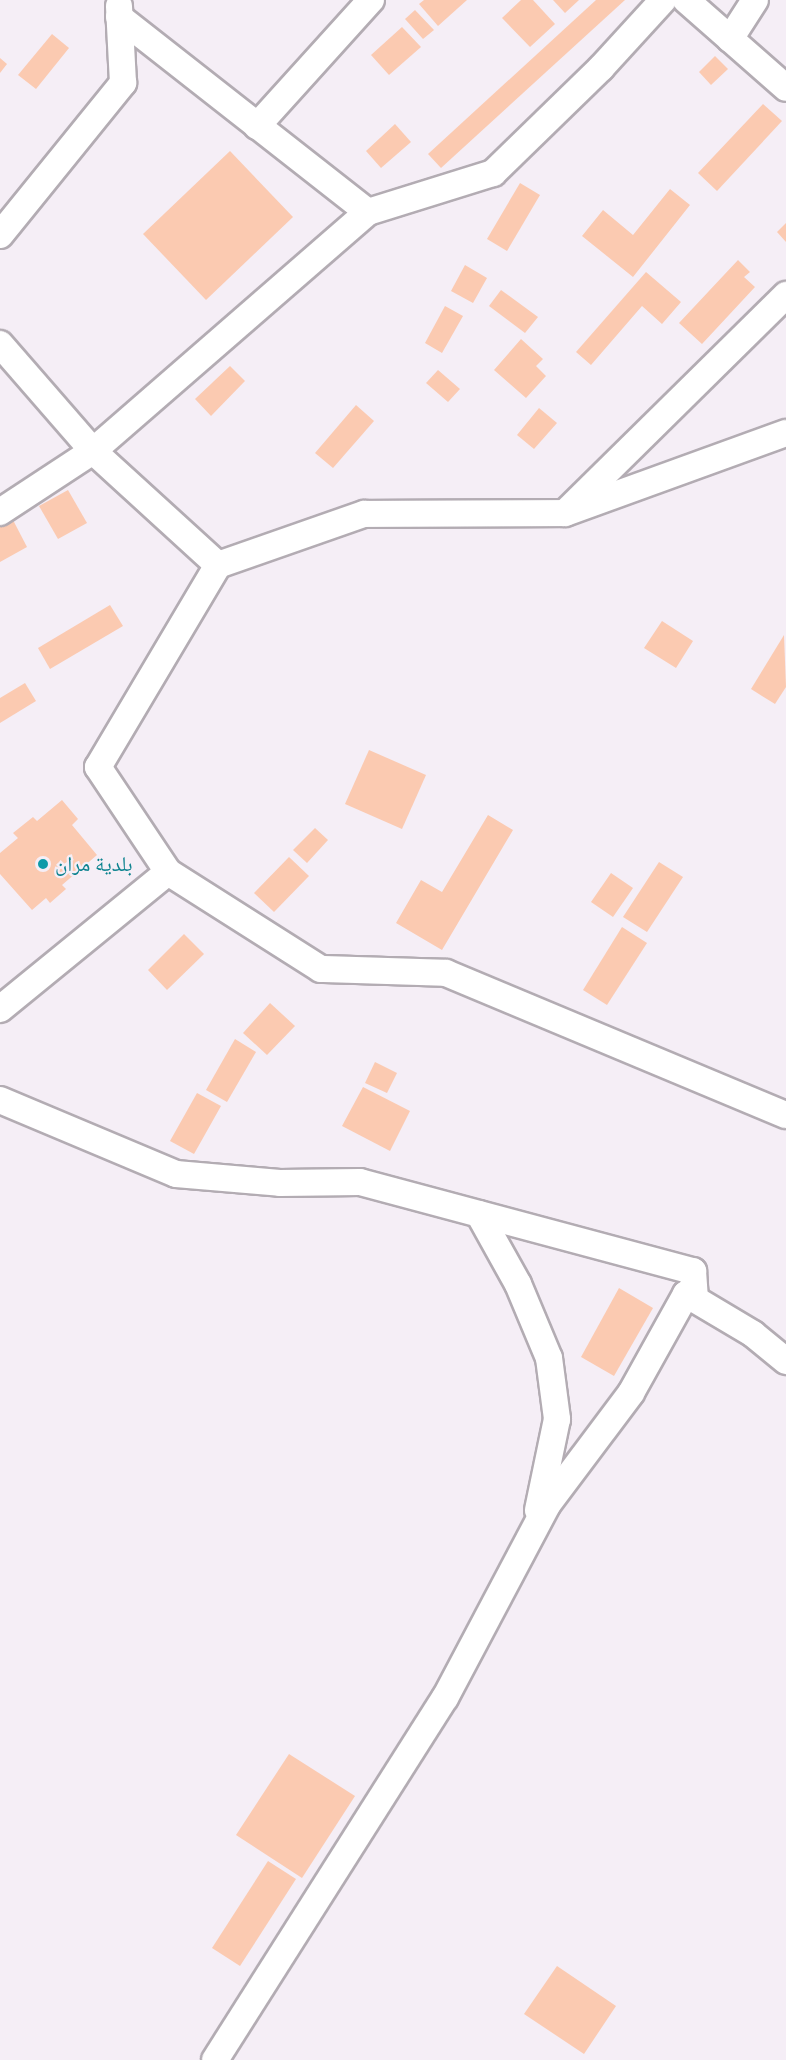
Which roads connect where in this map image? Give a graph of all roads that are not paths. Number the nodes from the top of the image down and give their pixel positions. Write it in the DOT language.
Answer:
graph roads {
  1 [pos="371,0"];
  2 [pos="663,0"];
  3 [pos="686,0"];
  4 [pos="755,0"];
  5 [pos="119,8"];
  6 [pos="730,39"];
  7 [pos="786,88"];
  8 [pos="257,126"];
  9 [pos="368,212"];
  10 [pos="0,235"];
  11 [pos="786,295"];
  12 [pos="0,344"];
  13 [pos="786,433"];
  14 [pos="93,451"];
  15 [pos="0,512"];
  16 [pos="565,513"];
  17 [pos="218,565"];
  18 [pos="168,872"];
  19 [pos="0,1009"];
  20 [pos="0,1100"];
  21 [pos="786,1115"];
  22 [pos="479,1214"];
  23 [pos="694,1299"];
  24 [pos="786,1362"];
  25 [pos="534,1529"];
  26 [pos="215,2060"];
  1 -- 8 [label="street"];
  2 -- 9 [label="street"];
  3 -- 6 [label="street"];
  4 -- 6 [label="street"];
  5 -- 8 [label="street"];
  5 -- 10 [label="street"];
  6 -- 7 [label="street"];
  8 -- 9 [label="street"];
  9 -- 14 [label="street"];
  11 -- 16 [label="street"];
  12 -- 14 [label="street"];
  13 -- 16 [label="street"];
  14 -- 15 [label="street"];
  14 -- 17 [label="street"];
  16 -- 17 [label="street"];
  17 -- 18 [label="street"];
  18 -- 19 [label="street"];
  18 -- 21 [label="street"];
  20 -- 22 [label="street"];
  22 -- 23 [label="street"];
  22 -- 25 [label="street"];
  23 -- 24 [label="street"];
  23 -- 25 [label="street"];
  25 -- 26 [label="street"];
}
